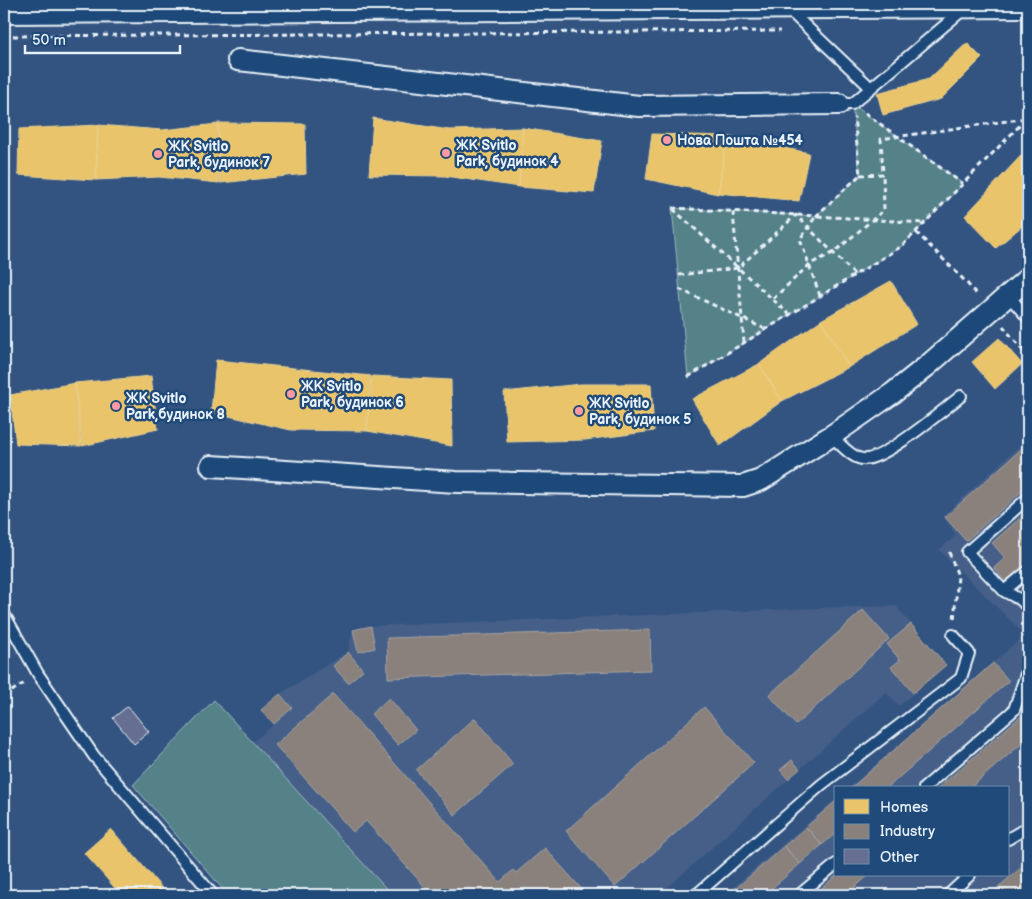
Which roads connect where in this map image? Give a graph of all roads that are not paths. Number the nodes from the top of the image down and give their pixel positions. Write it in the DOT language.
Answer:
graph roads {
  1 [pos="966,7"];
  2 [pos="1028,7"];
  3 [pos="788,9"];
  4 [pos="4,13"];
  5 [pos="238,60"];
  6 [pos="871,88"];
  7 [pos="845,104"];
  8 [pos="1028,278"];
  9 [pos="1008,295"];
  10 [pos="1028,318"];
  11 [pos="961,396"];
  12 [pos="831,436"];
  13 [pos="211,466"];
  14 [pos="1028,498"];
  15 [pos="1028,571"];
  16 [pos="1004,591"];
  17 [pos="1028,608"];
  18 [pos="4,614"];
  19 [pos="953,635"];
  20 [pos="1028,668"];
  21 [pos="926,786"];
  22 [pos="1028,827"];
  23 [pos="1010,838"];
  24 [pos="834,866"];
  25 [pos="969,876"];
  26 [pos="213,895"];
  27 [pos="696,895"];
  28 [pos="799,895"];
  29 [pos="948,895"];
  1 -- 2 [label="street"];
  1 -- 3 [label="street"];
  1 -- 6 [label="lane"];
  3 -- 4 [label="street"];
  3 -- 6 [label="lane"];
  5 -- 7 [label="street"];
  6 -- 7 [label="lane"];
  8 -- 9 [label="street"];
  9 -- 10 [label="lane"];
  9 -- 12 [label="street"];
  11 -- 12 [label="lane"];
  12 -- 13 [label="street"];
  14 -- 16 [label="lane"];
  15 -- 16 [label="lane"];
  16 -- 17 [label="lane"];
  18 -- 26 [label="lane"];
  19 -- 27 [label="lane"];
  20 -- 21 [label="lane"];
  22 -- 23 [label="lane"];
  24 -- 28 [label="lane"];
  25 -- 29 [label="lane"];
}
